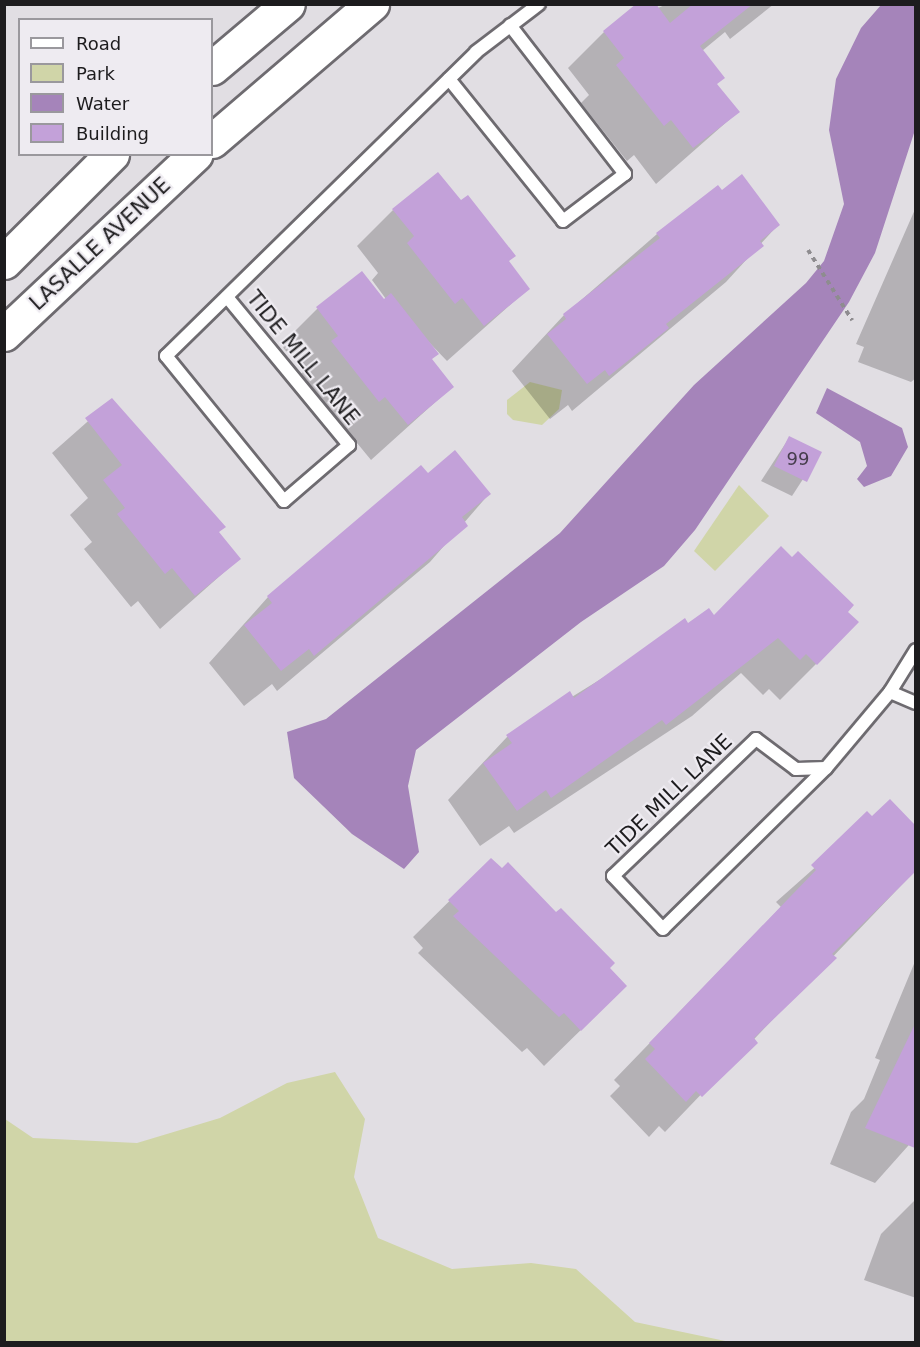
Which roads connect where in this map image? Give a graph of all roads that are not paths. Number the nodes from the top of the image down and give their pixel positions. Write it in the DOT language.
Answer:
graph roads {
  1 [pos="288,4"];
  2 [pos="372,4"];
  3 [pos="539,4"];
  4 [pos="510,25"];
  5 [pos="213,67"];
  6 [pos="449,79"];
  7 [pos="213,140"];
  8 [pos="110,156"];
  9 [pos="194,156"];
  10 [pos="4,262"];
  11 [pos="227,297"];
  12 [pos="4,334"];
  13 [pos="915,650"];
  14 [pos="890,692"];
  15 [pos="915,703"];
  16 [pos="826,768"];
  1 -- 5 [label="main road"];
  2 -- 7 [label="main road"];
  3 -- 4 [label="lane, TIDE MILL LANE"];
  4 -- 6 [label="lane, TIDE MILL LANE"];
  4 -- 6 [label="lane"];
  6 -- 11 [label="lane, TIDE MILL LANE"];
  8 -- 10 [label="main road"];
  9 -- 12 [label="main road, LASALLE AVENUE"];
  11 -- 11 [label="lane, TIDE MILL LANE"];
  13 -- 14 [label="lane, TIDE MILL LANE"];
  14 -- 15 [label="lane"];
  14 -- 16 [label="lane, TIDE MILL LANE"];
  16 -- 16 [label="lane, TIDE MILL LANE"];
}
